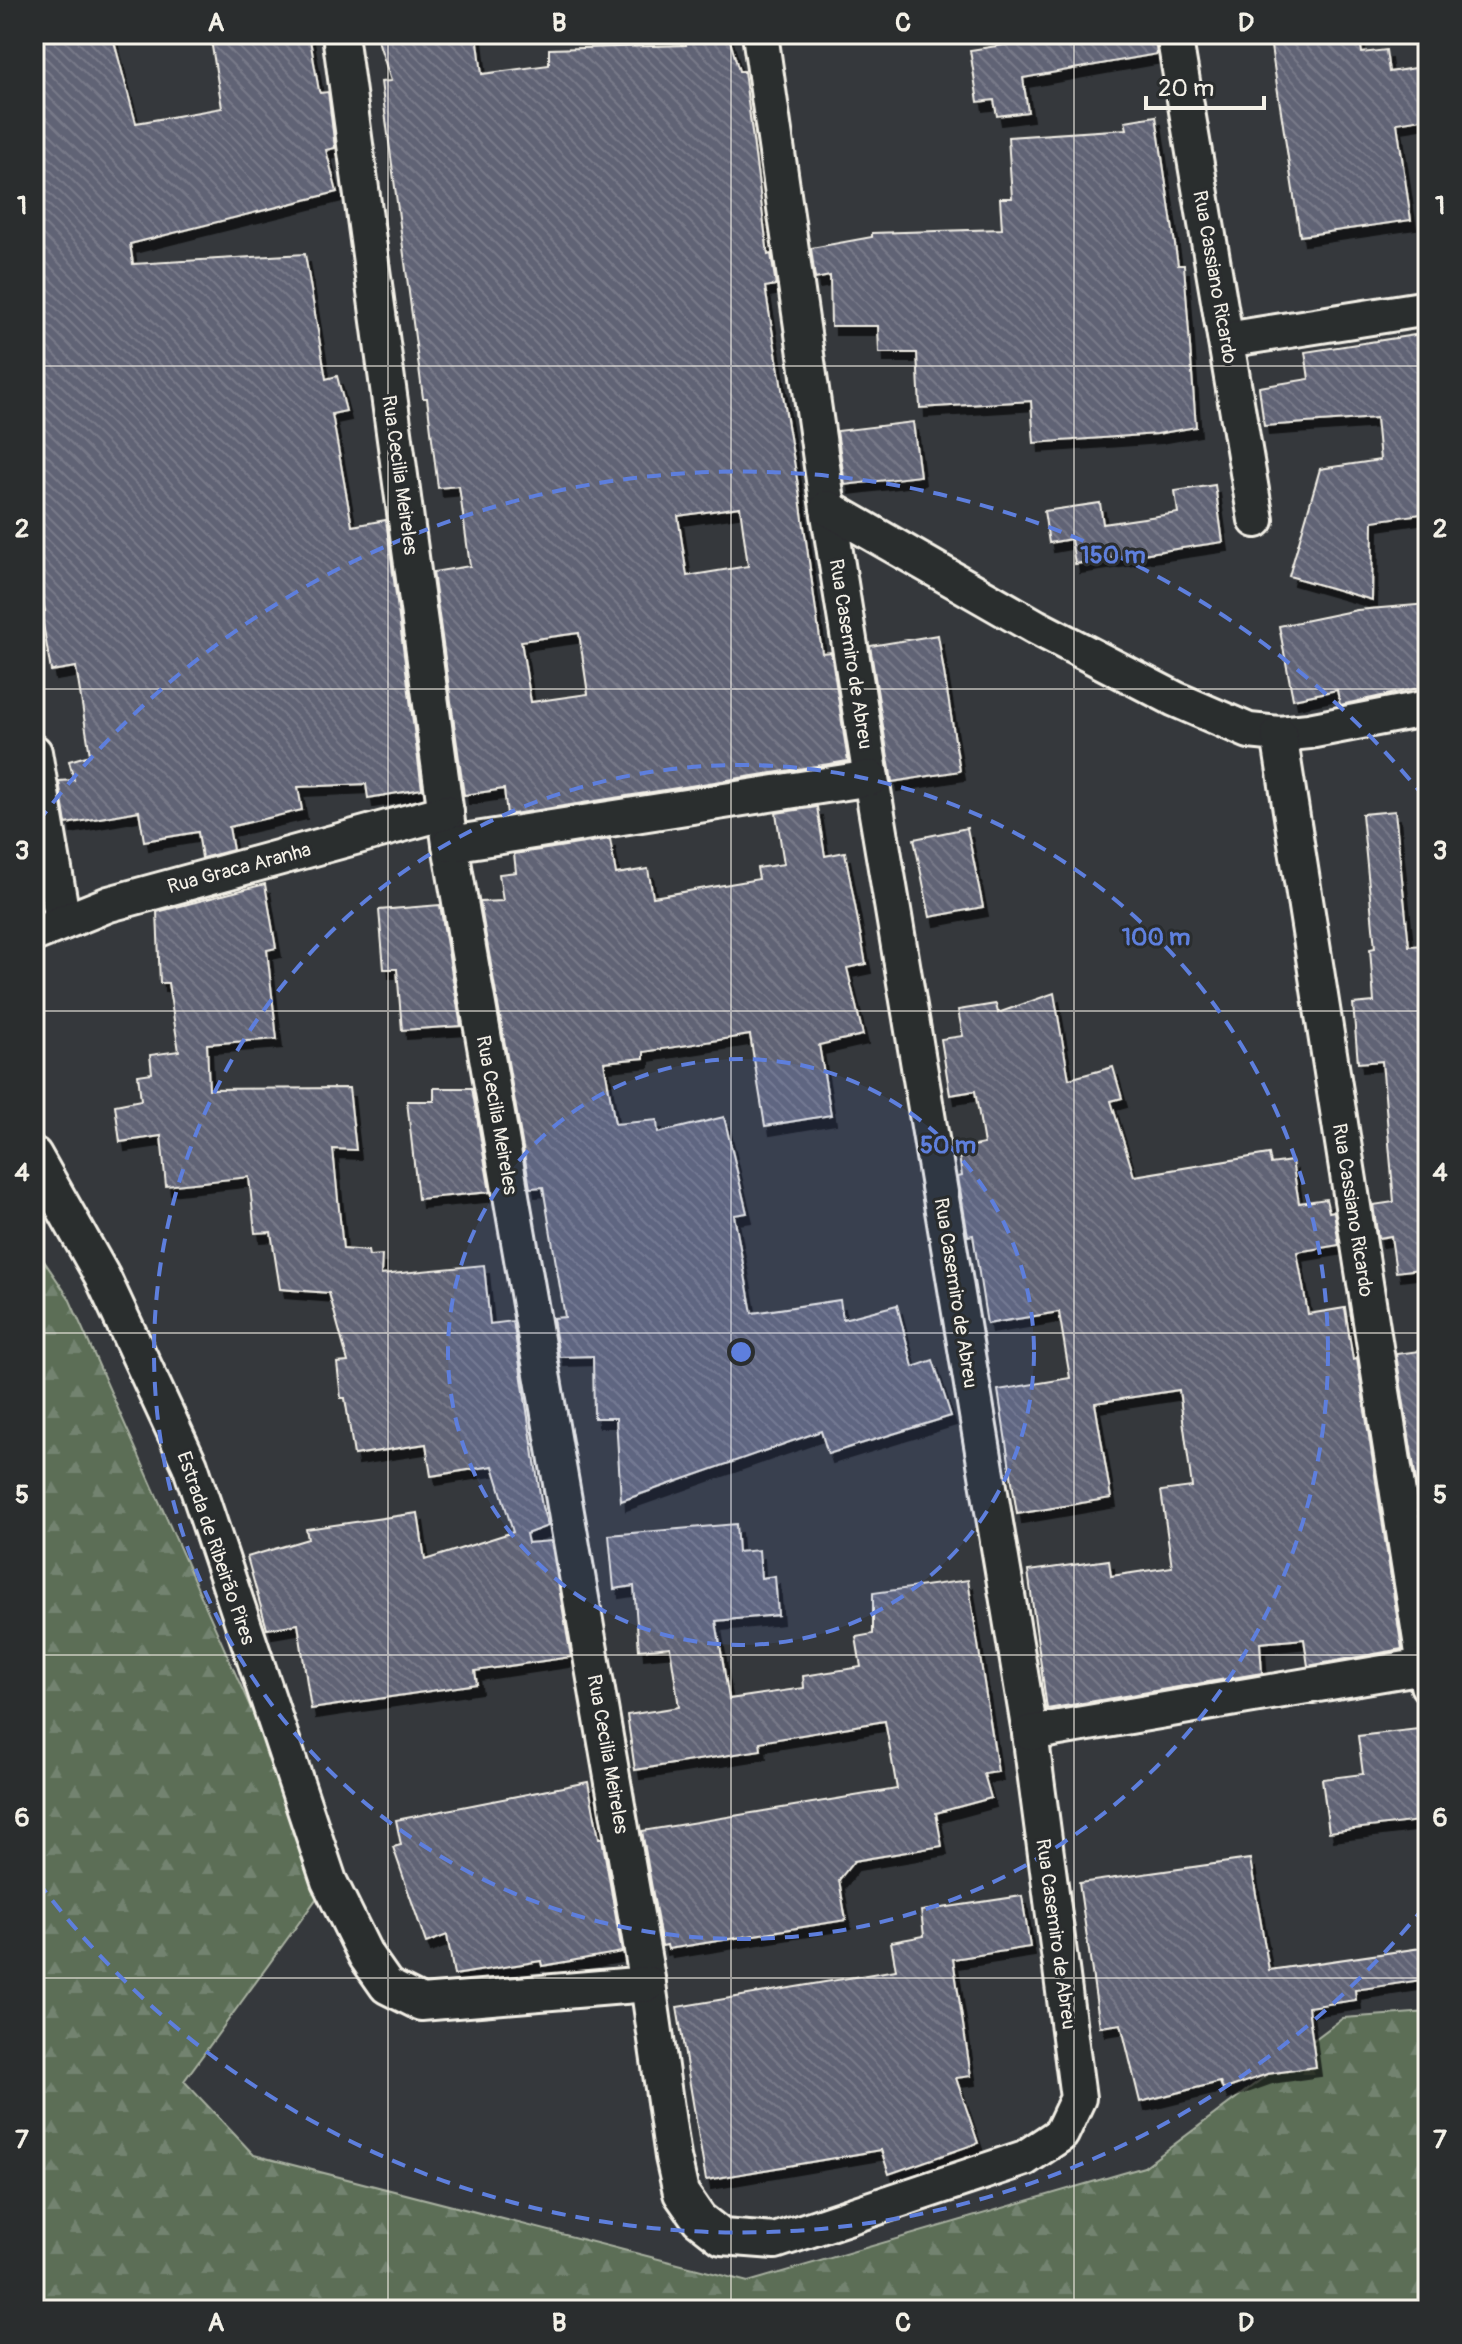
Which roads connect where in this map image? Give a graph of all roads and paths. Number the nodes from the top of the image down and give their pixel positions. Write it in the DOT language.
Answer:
graph roads {
  1 [pos="340,34"];
  2 [pos="760,34"];
  3 [pos="1174,34"];
  4 [pos="1428,308"];
  5 [pos="1226,340"];
  6 [pos="828,508"];
  7 [pos="1256,520"];
  8 [pos="1428,708"];
  9 [pos="1279,734"];
  10 [pos="34,752"];
  11 [pos="871,778"];
  12 [pos="448,828"];
  13 [pos="48,928"];
  14 [pos="34,1155"];
  15 [pos="1426,1676"];
  16 [pos="1030,1733"];
  17 [pos="648,1984"];
  18 [pos="681,2193"];
  1 -- 12 [label="street, Rua Cecilia Meireles"];
  2 -- 6 [label="street, Rua Casemiro de Abreu"];
  3 -- 5 [label="street, Rua Cassiano Ricardo"];
  4 -- 5 [label="street"];
  5 -- 7 [label="street, Rua Cassiano Ricardo"];
  6 -- 9 [label="street"];
  6 -- 11 [label="street, Rua Casemiro de Abreu"];
  8 -- 9 [label="street"];
  9 -- 15 [label="street, Rua Cassiano Ricardo"];
  10 -- 13 [label="street"];
  11 -- 12 [label="street, Rua Graca Aranha"];
  11 -- 16 [label="street, Rua Casemiro de Abreu"];
  12 -- 13 [label="street, Rua Graca Aranha"];
  12 -- 17 [label="street, Rua Cecilia Meireles"];
  14 -- 17 [label="street, Estrada de Ribeirão Pires"];
  15 -- 16 [label="street"];
  16 -- 18 [label="street, Rua Casemiro de Abreu"];
  17 -- 18 [label="street, Rua Cecilia Meireles"];
}
